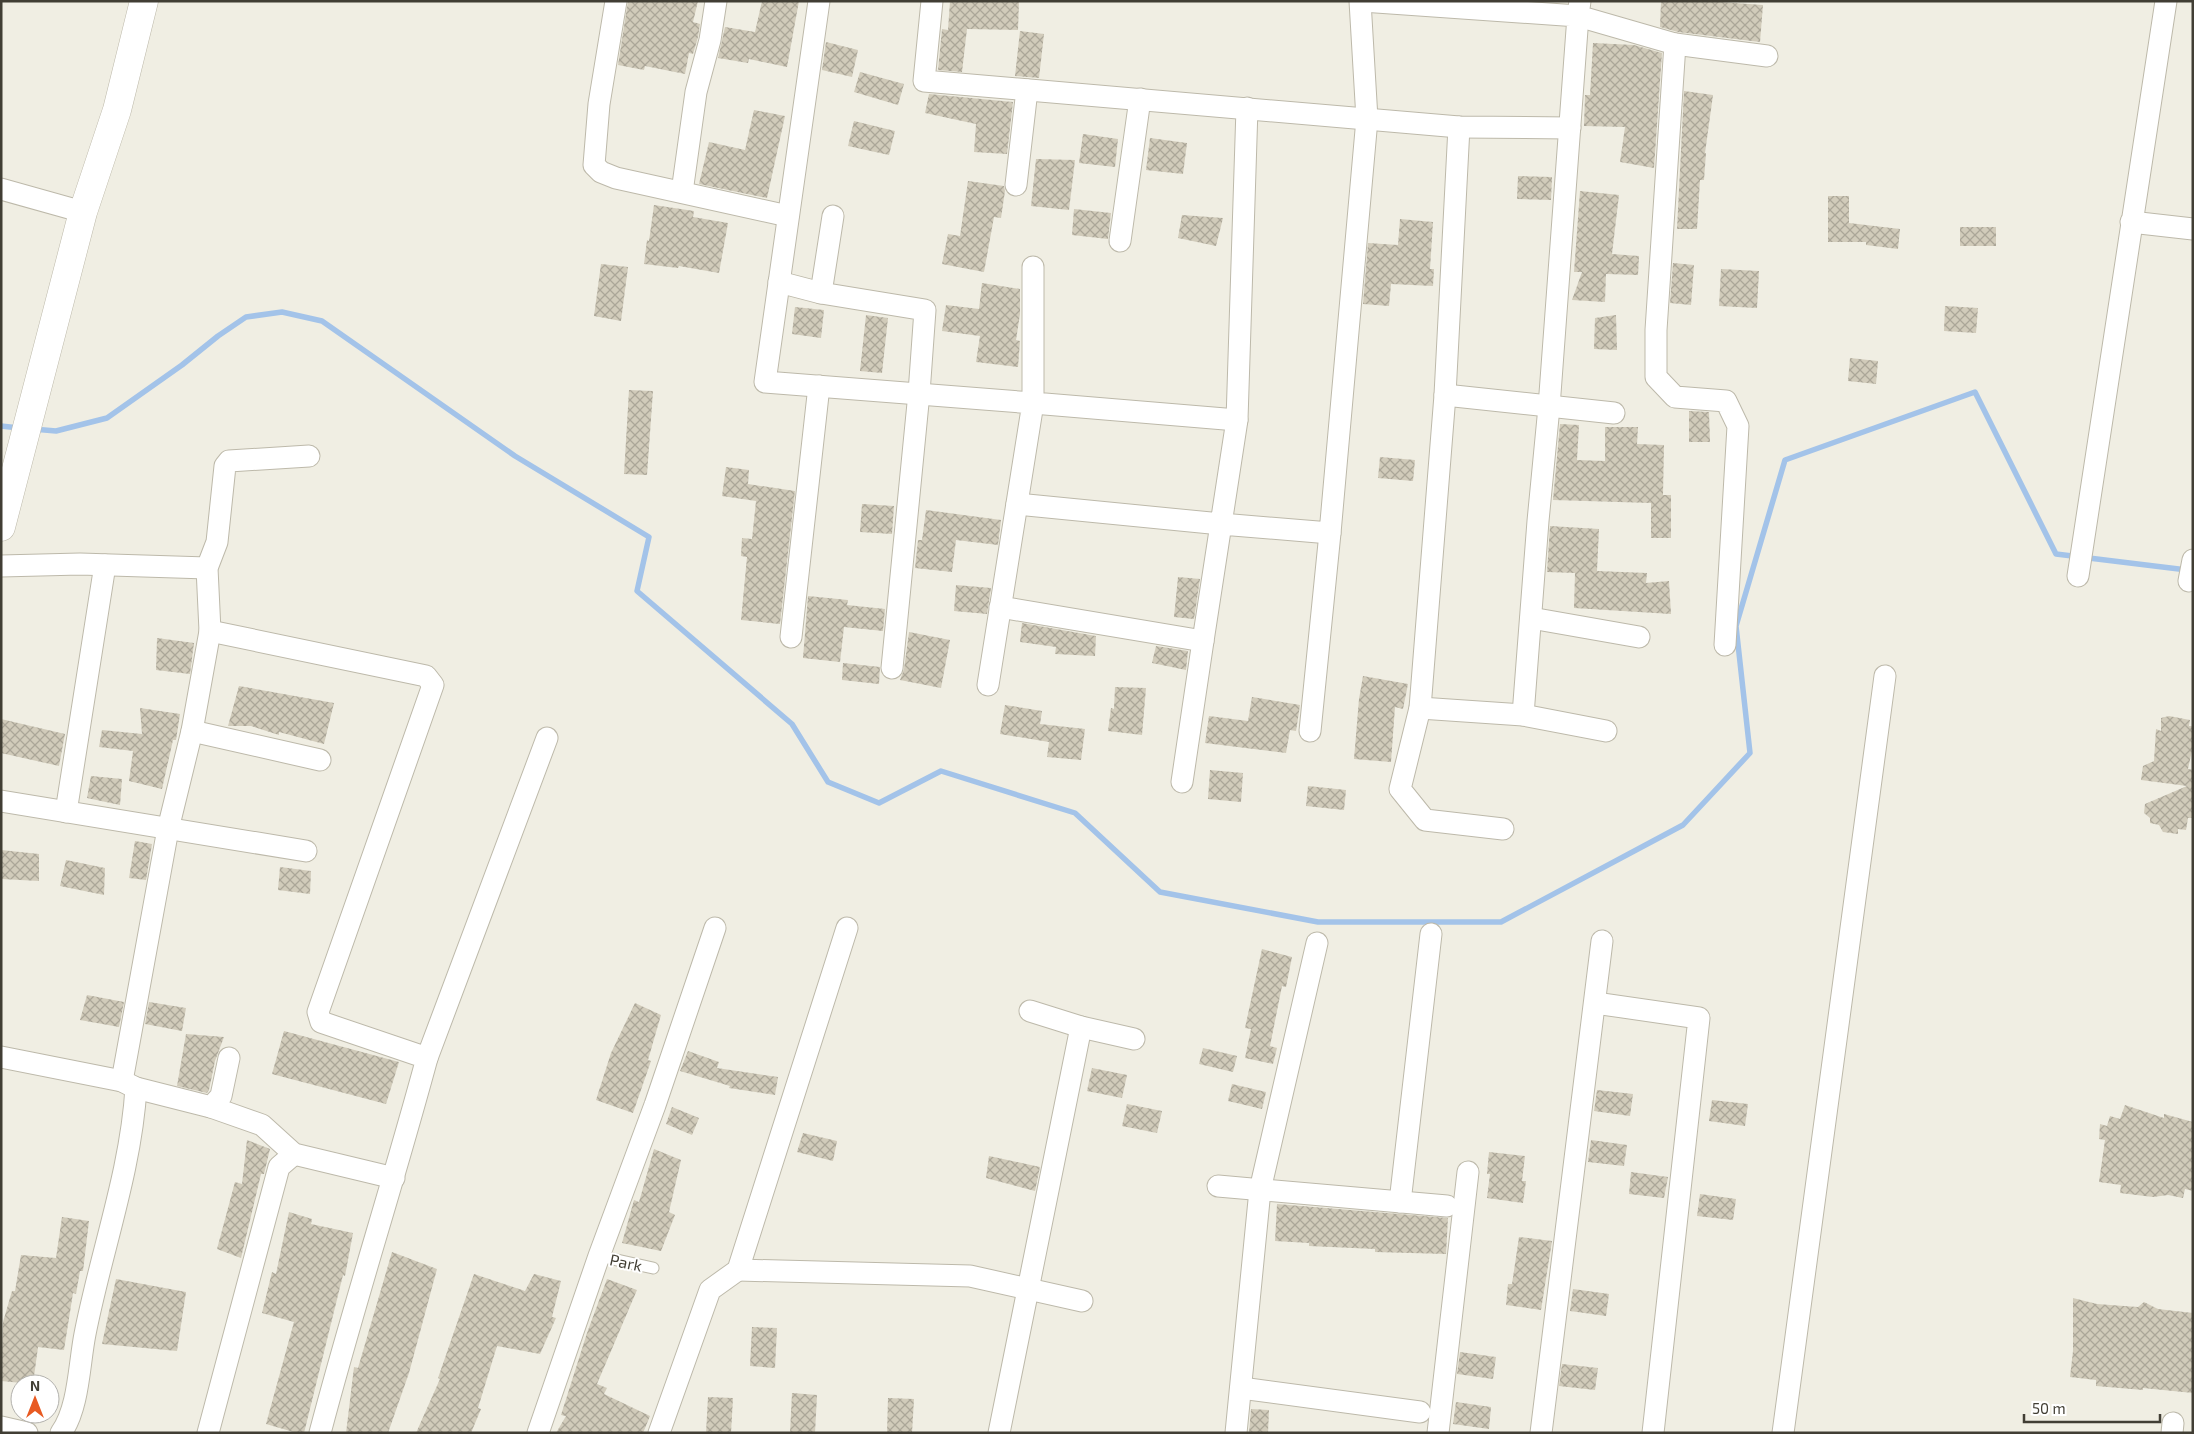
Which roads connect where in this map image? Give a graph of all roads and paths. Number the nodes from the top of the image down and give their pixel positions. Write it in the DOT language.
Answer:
graph roads {
  1 [pos="144,1"];
  2 [pos="616,1"];
  3 [pos="716,1"];
  4 [pos="819,1"];
  5 [pos="932,1"];
  6 [pos="1361,1"];
  7 [pos="2166,1"];
  8 [pos="1476,6"];
  9 [pos="1579,9"];
  10 [pos="1676,44"];
  11 [pos="1767,56"];
  12 [pos="1027,90"];
  13 [pos="1140,99"];
  14 [pos="1246,108"];
  15 [pos="1367,119"];
  16 [pos="1459,127"];
  17 [pos="1570,128"];
  18 [pos="1016,185"];
  19 [pos="1,188"];
  20 [pos="682,192"];
  21 [pos="83,212"];
  22 [pos="788,216"];
  23 [pos="833,216"];
  24 [pos="2131,222"];
  25 [pos="2193,230"];
  26 [pos="1120,240"];
  27 [pos="1033,266"];
  28 [pos="779,282"];
  29 [pos="821,294"];
  30 [pos="819,386"];
  31 [pos="919,393"];
  32 [pos="1445,395"];
  33 [pos="1033,404"];
  34 [pos="1549,407"];
  35 [pos="1614,413"];
  36 [pos="1237,420"];
  37 [pos="309,456"];
  38 [pos="1017,504"];
  39 [pos="1221,524"];
  40 [pos="1,526"];
  41 [pos="1330,533"];
  42 [pos="2193,560"];
  43 [pos="105,565"];
  44 [pos="1,566"];
  45 [pos="207,568"];
  46 [pos="2078,576"];
  47 [pos="2190,581"];
  48 [pos="1000,608"];
  49 [pos="1530,618"];
  50 [pos="210,631"];
  51 [pos="1639,636"];
  52 [pos="791,637"];
  53 [pos="1203,641"];
  54 [pos="1725,645"];
  55 [pos="892,668"];
  56 [pos="1885,676"];
  57 [pos="988,685"];
  58 [pos="1420,708"];
  59 [pos="1523,715"];
  60 [pos="192,731"];
  61 [pos="1310,731"];
  62 [pos="1606,731"];
  63 [pos="547,738"];
  64 [pos="320,760"];
  65 [pos="1182,782"];
  66 [pos="1,801"];
  67 [pos="66,812"];
  68 [pos="168,829"];
  69 [pos="1503,829"];
  70 [pos="306,851"];
  71 [pos="716,928"];
  72 [pos="847,928"];
  73 [pos="1431,934"];
  74 [pos="1602,942"];
  75 [pos="1317,943"];
  76 [pos="1595,1003"];
  77 [pos="1030,1011"];
  78 [pos="1081,1027"];
  79 [pos="1134,1039"];
  80 [pos="1,1058"];
  81 [pos="229,1058"];
  82 [pos="427,1058"];
  83 [pos="129,1084"];
  84 [pos="210,1107"];
  85 [pos="294,1154"];
  86 [pos="1468,1172"];
  87 [pos="394,1178"];
  88 [pos="1218,1186"];
  89 [pos="1260,1190"];
  90 [pos="1400,1202"];
  91 [pos="1447,1206"];
  92 [pos="599,1256"];
  93 [pos="653,1268"];
  94 [pos="738,1270"];
  95 [pos="1028,1289"];
  96 [pos="1082,1301"];
  97 [pos="1241,1388"];
  98 [pos="1420,1412"];
  99 [pos="1,1427"];
  100 [pos="28,1433"];
  101 [pos="61,1433"];
  102 [pos="208,1433"];
  103 [pos="320,1433"];
  104 [pos="538,1433"];
  105 [pos="659,1433"];
  106 [pos="999,1433"];
  107 [pos="1236,1433"];
  108 [pos="1438,1433"];
  109 [pos="1541,1433"];
  110 [pos="1653,1433"];
  111 [pos="1783,1433"];
  1 -- 21 [label="street"];
  2 -- 20 [label="street"];
  3 -- 20 [label="street"];
  4 -- 22 [label="street"];
  5 -- 12 [label="street"];
  6 -- 8 [label="street"];
  6 -- 15 [label="street"];
  7 -- 24 [label="street"];
  8 -- 9 [label="street"];
  9 -- 10 [label="street"];
  9 -- 17 [label="street"];
  10 -- 11 [label="street"];
  10 -- 54 [label="street"];
  12 -- 13 [label="street"];
  12 -- 18 [label="street"];
  13 -- 14 [label="street"];
  13 -- 26 [label="street"];
  14 -- 15 [label="street"];
  14 -- 36 [label="street"];
  15 -- 16 [label="street"];
  15 -- 41 [label="street"];
  16 -- 17 [label="street"];
  16 -- 32 [label="street"];
  17 -- 34 [label="street"];
  19 -- 21 [label="street"];
  20 -- 22 [label="street"];
  21 -- 40 [label="street"];
  22 -- 28 [label="street"];
  23 -- 29 [label="street"];
  24 -- 25 [label="street"];
  24 -- 46 [label="street"];
  27 -- 33 [label="street"];
  28 -- 29 [label="street"];
  28 -- 30 [label="street"];
  29 -- 31 [label="street"];
  30 -- 31 [label="street"];
  30 -- 52 [label="street"];
  31 -- 33 [label="street"];
  31 -- 55 [label="street"];
  32 -- 34 [label="street"];
  32 -- 58 [label="street"];
  33 -- 36 [label="street"];
  33 -- 38 [label="street"];
  34 -- 35 [label="street"];
  34 -- 49 [label="street"];
  36 -- 39 [label="street"];
  37 -- 45 [label="street"];
  38 -- 39 [label="street"];
  38 -- 48 [label="street"];
  39 -- 41 [label="street"];
  39 -- 53 [label="street"];
  41 -- 61 [label="street"];
  42 -- 47 [label="street"];
  43 -- 44 [label="street"];
  43 -- 45 [label="street"];
  43 -- 67 [label="street"];
  45 -- 50 [label="street"];
  48 -- 53 [label="street"];
  48 -- 57 [label="street"];
  49 -- 51 [label="street"];
  49 -- 59 [label="street"];
  50 -- 60 [label="street"];
  50 -- 82 [label="street"];
  53 -- 65 [label="street"];
  56 -- 111 [label="street"];
  58 -- 59 [label="street"];
  58 -- 69 [label="street"];
  59 -- 62 [label="street"];
  60 -- 64 [label="street"];
  60 -- 68 [label="street"];
  63 -- 82 [label="street"];
  66 -- 67 [label="street"];
  67 -- 68 [label="street"];
  68 -- 70 [label="street"];
  68 -- 83 [label="street"];
  71 -- 92 [label="street"];
  72 -- 94 [label="street"];
  73 -- 90 [label="street"];
  74 -- 76 [label="street"];
  75 -- 89 [label="street"];
  76 -- 109 [label="street"];
  76 -- 110 [label="street"];
  77 -- 78 [label="street"];
  78 -- 79 [label="street"];
  78 -- 95 [label="street"];
  80 -- 83 [label="street"];
  81 -- 84 [label="street"];
  82 -- 87 [label="street"];
  83 -- 84 [label="street"];
  83 -- 101 [label="street"];
  84 -- 85 [label="street"];
  85 -- 87 [label="street"];
  85 -- 102 [label="street"];
  86 -- 108 [label="street"];
  87 -- 103 [label="street"];
  88 -- 89 [label="street"];
  89 -- 90 [label="street"];
  89 -- 97 [label="street"];
  90 -- 91 [label="street"];
  92 -- 93 [label="lane, Park"];
  92 -- 104 [label="street"];
  94 -- 95 [label="street"];
  94 -- 105 [label="street"];
  95 -- 96 [label="street"];
  95 -- 106 [label="street"];
  97 -- 98 [label="street"];
  97 -- 107 [label="street"];
  99 -- 100 [label="street"];
}
